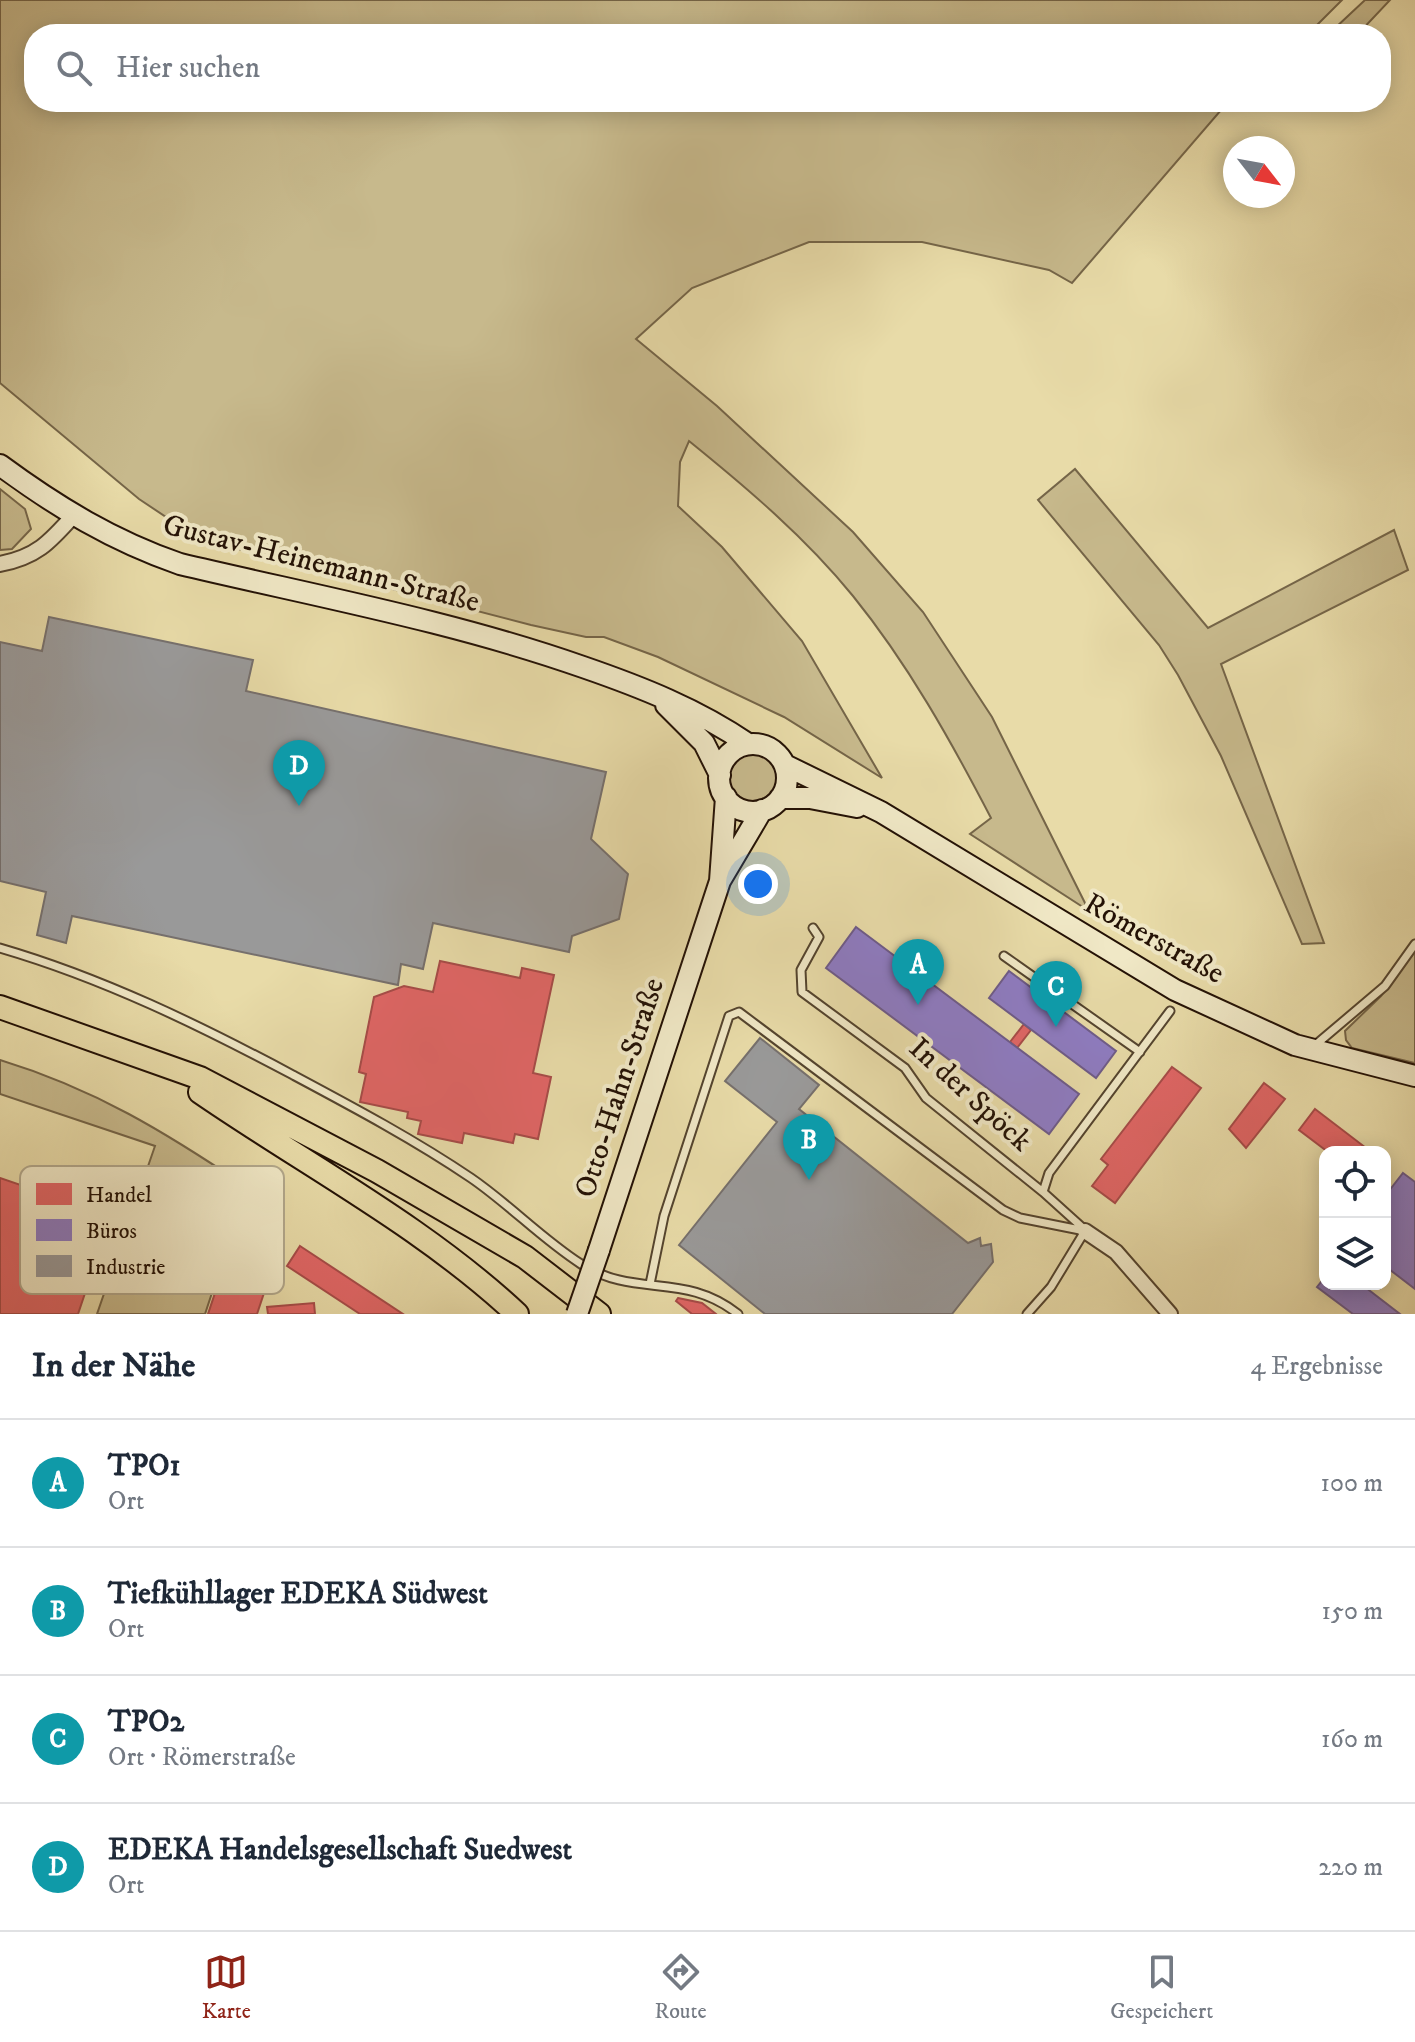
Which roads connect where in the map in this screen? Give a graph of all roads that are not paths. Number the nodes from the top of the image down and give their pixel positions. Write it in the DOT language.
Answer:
graph roads {
  1 [pos="0,465"];
  2 [pos="73,516"];
  3 [pos="0,564"];
  4 [pos="644,688"];
  5 [pos="748,744"];
  6 [pos="785,765"];
  7 [pos="720,775"];
  8 [pos="726,797"];
  9 [pos="780,798"];
  10 [pos="762,810"];
  11 [pos="881,812"];
  12 [pos="720,881"];
  13 [pos="813,928"];
  14 [pos="1415,944"];
  15 [pos="0,948"];
  16 [pos="1004,956"];
  17 [pos="0,1007"];
  18 [pos="1170,1011"];
  19 [pos="1311,1049"];
  20 [pos="1140,1052"];
  21 [pos="160,1064"];
  22 [pos="1415,1076"];
  23 [pos="1043,1192"];
  24 [pos="1085,1231"];
  25 [pos="650,1284"];
  26 [pos="517,1314"];
  27 [pos="577,1314"];
  28 [pos="599,1314"];
  29 [pos="738,1314"];
  30 [pos="1027,1314"];
  31 [pos="1170,1314"];
  1 -- 2 [label="street, Gustav-Heinemann-Straße"];
  2 -- 3 [label="street"];
  2 -- 4 [label="street, Gustav-Heinemann-Straße"];
  4 -- 5 [label="street, Gustav-Heinemann-Straße"];
  4 -- 7 [label="street, Gustav-Heinemann-Straße"];
  5 -- 6 [label="street"];
  5 -- 7 [label="street"];
  6 -- 9 [label="street"];
  6 -- 11 [label="street, Römerstraße"];
  7 -- 8 [label="street"];
  8 -- 10 [label="street"];
  8 -- 12 [label="street, Otto-Hahn-Straße"];
  9 -- 10 [label="street"];
  9 -- 11 [label="street, Römerstraße"];
  10 -- 12 [label="street, Otto-Hahn-Straße"];
  11 -- 19 [label="street, Römerstraße"];
  12 -- 27 [label="street, Otto-Hahn-Straße, bridge"];
  13 -- 23 [label="lane, In der Spöck"];
  14 -- 19 [label="lane"];
  15 -- 25 [label="lane"];
  16 -- 20 [label="lane"];
  17 -- 21 [label="main road"];
  18 -- 20 [label="lane, In der Spöck"];
  19 -- 22 [label="street, Römerstraße"];
  20 -- 23 [label="lane, In der Spöck"];
  21 -- 26 [label="main road"];
  21 -- 28 [label="main road"];
  23 -- 24 [label="lane, In der Spöck"];
  24 -- 25 [label="lane"];
  24 -- 30 [label="lane"];
  24 -- 31 [label="street, In der Spöck"];
  25 -- 29 [label="lane"];
}
